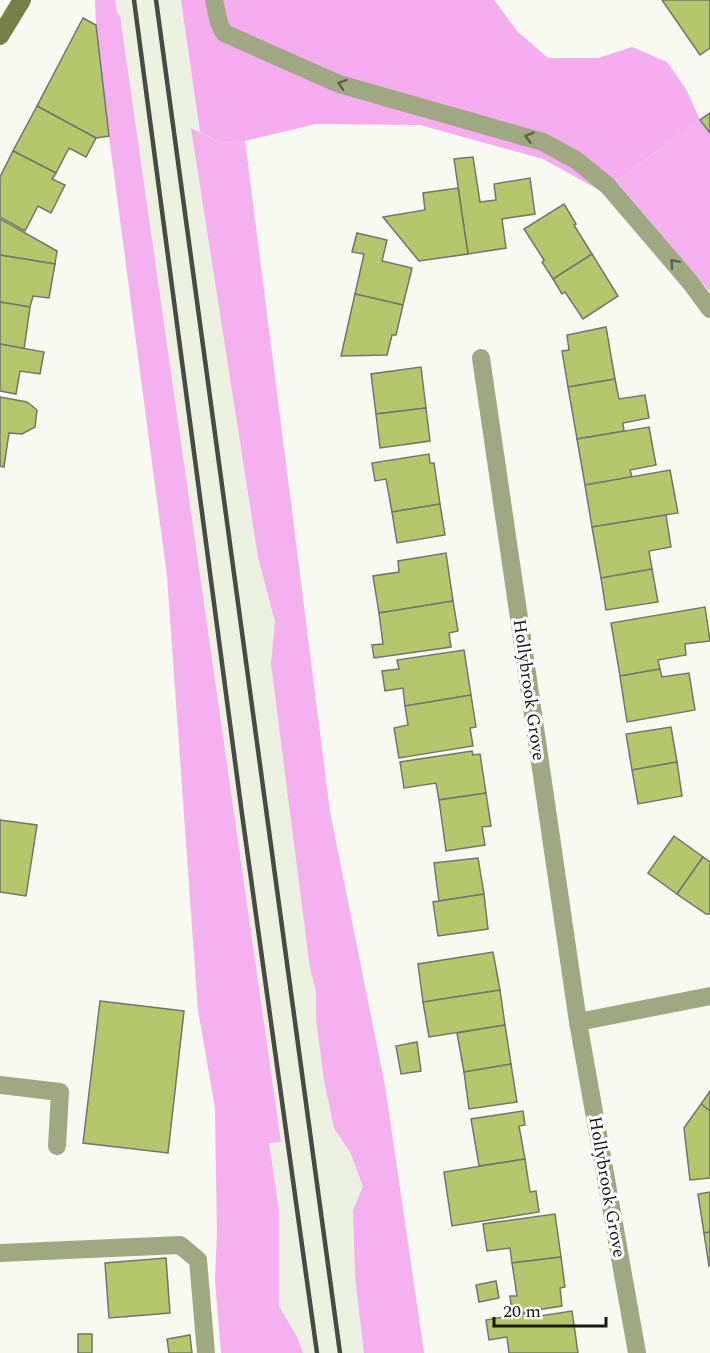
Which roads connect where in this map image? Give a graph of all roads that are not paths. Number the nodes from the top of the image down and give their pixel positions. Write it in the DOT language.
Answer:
graph roads {
  1 [pos="22,0"];
  2 [pos="214,0"];
  3 [pos="0,36"];
  4 [pos="710,309"];
  5 [pos="481,358"];
  6 [pos="710,996"];
  7 [pos="578,1022"];
  8 [pos="0,1085"];
  9 [pos="57,1146"];
  10 [pos="0,1253"];
  11 [pos="206,1353"];
  12 [pos="637,1353"];
  1 -- 3 [label="main road"];
  4 -- 2 [label="street, one-way"];
  5 -- 7 [label="street, Hollybrook Grove"];
  6 -- 7 [label="street"];
  7 -- 12 [label="street, Hollybrook Grove"];
  8 -- 9 [label="street"];
  10 -- 11 [label="street"];
}
